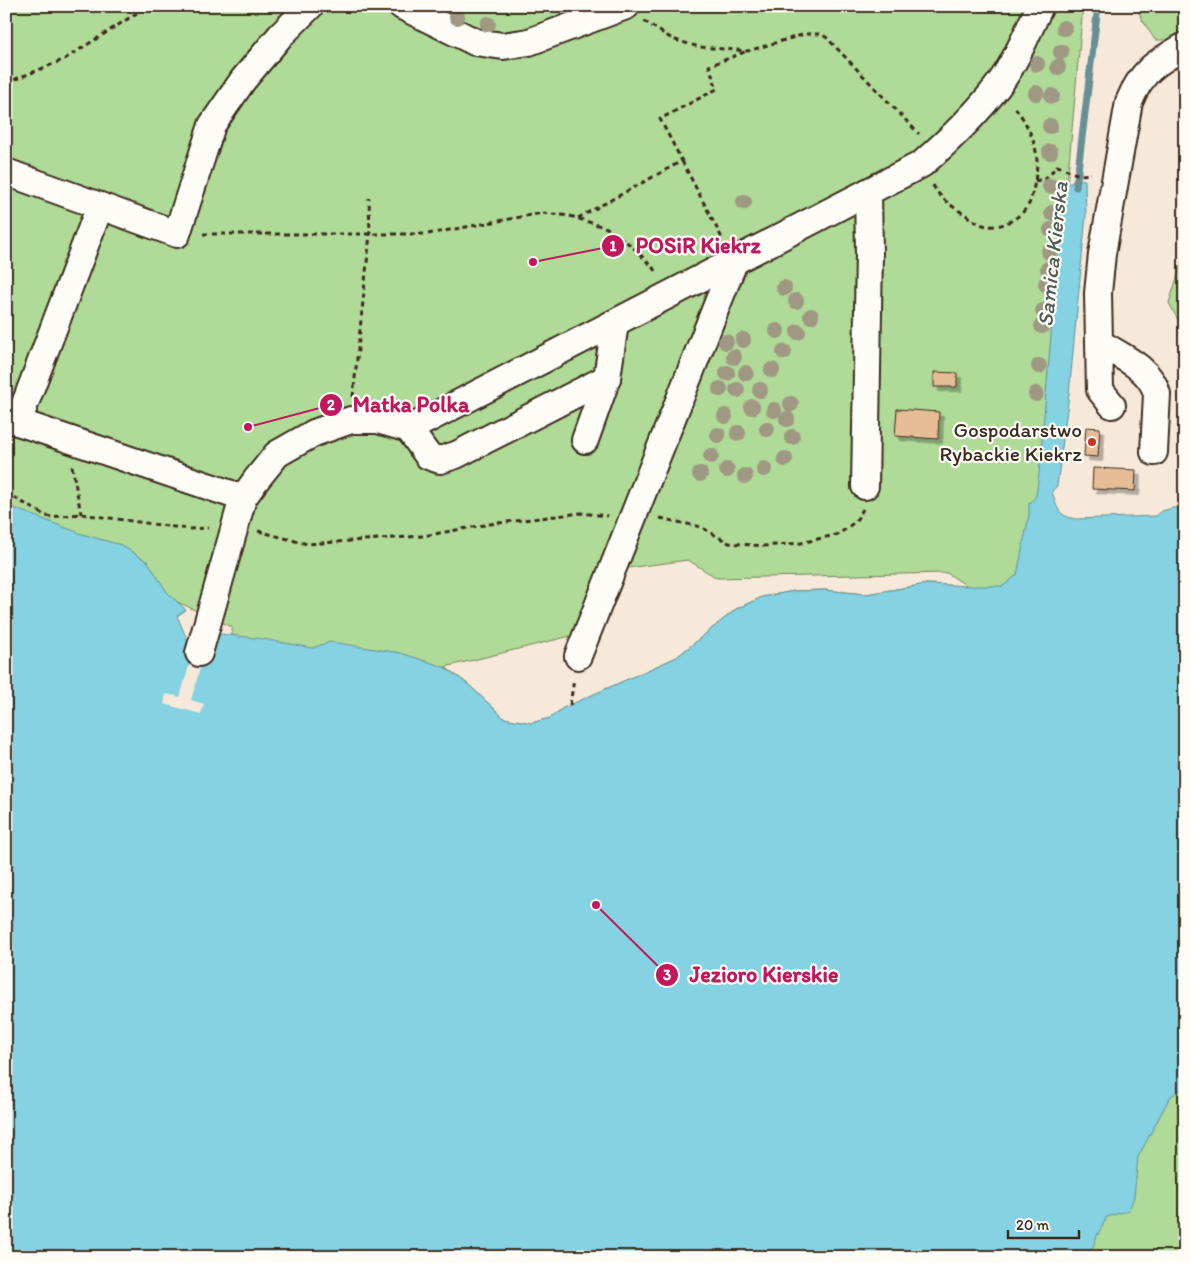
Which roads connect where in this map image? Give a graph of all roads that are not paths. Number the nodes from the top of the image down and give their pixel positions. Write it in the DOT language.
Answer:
graph roads {
  1 [pos="310,6"];
  2 [pos="402,6"];
  3 [pos="1040,6"];
  4 [pos="624,7"];
  5 [pos="1185,46"];
  6 [pos="6,172"];
  7 [pos="868,192"];
  8 [pos="100,206"];
  9 [pos="734,262"];
  10 [pos="615,323"];
  11 [pos="1100,343"];
  12 [pos="607,378"];
  13 [pos="1112,405"];
  14 [pos="12,420"];
  15 [pos="409,430"];
  16 [pos="585,440"];
  17 [pos="1154,452"];
  18 [pos="865,486"];
  19 [pos="244,498"];
  20 [pos="199,653"];
  21 [pos="578,656"];
  1 -- 8 [label="lane"];
  2 -- 4 [label="lane"];
  3 -- 7 [label="lane"];
  5 -- 11 [label="lane"];
  6 -- 8 [label="lane"];
  7 -- 9 [label="lane"];
  7 -- 18 [label="lane"];
  8 -- 14 [label="lane"];
  9 -- 10 [label="lane"];
  9 -- 21 [label="lane"];
  10 -- 12 [label="lane"];
  10 -- 15 [label="lane"];
  11 -- 13 [label="lane"];
  11 -- 17 [label="lane"];
  12 -- 15 [label="lane"];
  12 -- 16 [label="lane"];
  14 -- 19 [label="lane"];
  15 -- 19 [label="lane"];
  19 -- 20 [label="lane"];
}
